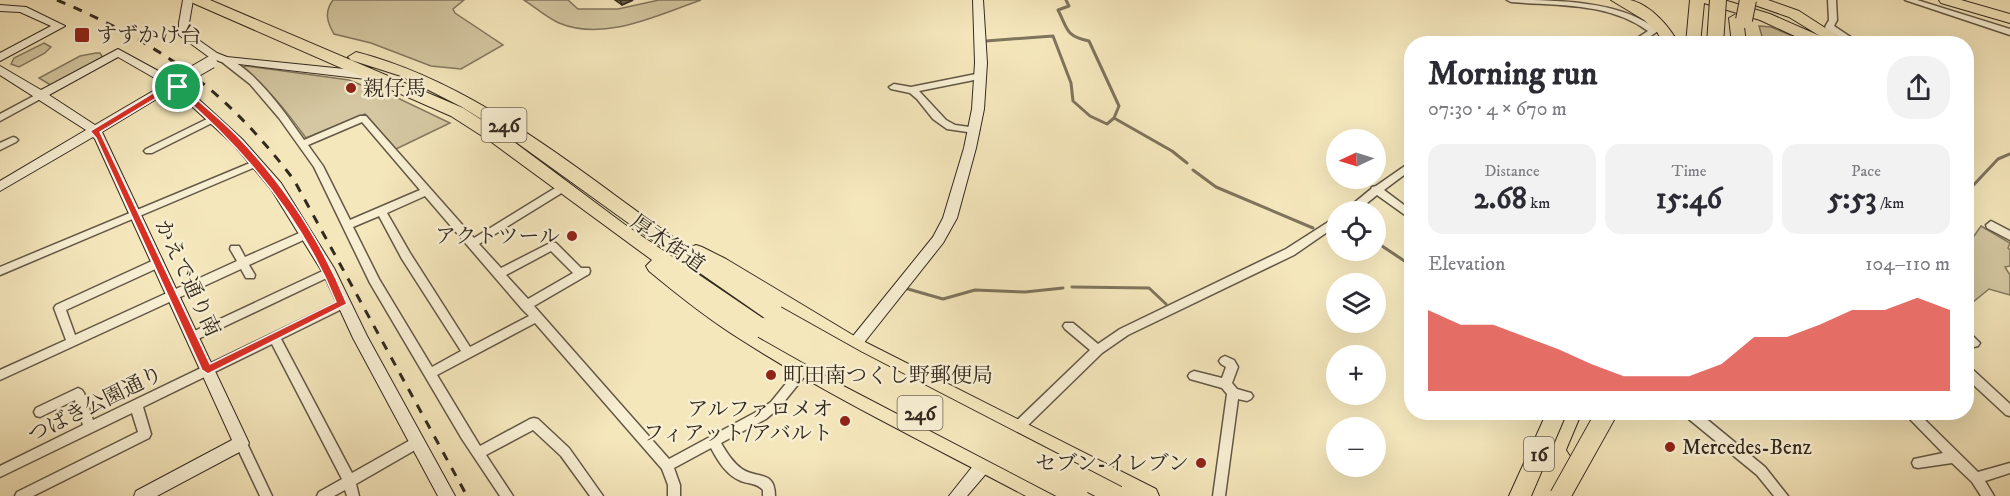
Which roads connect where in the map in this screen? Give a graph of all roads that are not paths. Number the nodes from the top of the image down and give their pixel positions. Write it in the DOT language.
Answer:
graph roads {
  1 [pos="188,0"];
  2 [pos="198,0"];
  3 [pos="217,0"];
  4 [pos="978,0"];
  5 [pos="1511,0"];
  6 [pos="1618,0"];
  7 [pos="1638,0"];
  8 [pos="1718,0"];
  9 [pos="1737,0"];
  10 [pos="1748,0"];
  11 [pos="1754,0"];
  12 [pos="1832,0"];
  13 [pos="1909,0"];
  14 [pos="1946,0"];
  15 [pos="1983,0"];
  16 [pos="1701,2"];
  17 [pos="0,8"];
  18 [pos="2010,8"];
  19 [pos="231,11"];
  20 [pos="1732,13"];
  21 [pos="2010,19"];
  22 [pos="2010,32"];
  23 [pos="284,33"];
  24 [pos="1646,36"];
  25 [pos="1666,36"];
  26 [pos="1681,36"];
  27 [pos="1695,36"];
  28 [pos="1699,36"];
  29 [pos="1716,36"];
  30 [pos="1725,36"];
  31 [pos="1737,36"];
  32 [pos="1742,36"];
  33 [pos="1817,36"];
  34 [pos="1823,36"];
  35 [pos="1825,36"];
  36 [pos="1844,36"];
  37 [pos="0,57"];
  38 [pos="218,60"];
  39 [pos="0,70"];
  40 [pos="376,76"];
  41 [pos="981,76"];
  42 [pos="177,82"];
  43 [pos="894,87"];
  44 [pos="910,90"];
  45 [pos="41,95"];
  46 [pos="0,118"];
  47 [pos="213,119"];
  48 [pos="974,130"];
  49 [pos="95,131"];
  50 [pos="13,140"];
  51 [pos="303,144"];
  52 [pos="1,146"];
  53 [pos="149,151"];
  54 [pos="257,164"];
  55 [pos="1404,170"];
  56 [pos="1386,183"];
  57 [pos="0,187"];
  58 [pos="564,187"];
  59 [pos="1377,189"];
  60 [pos="428,191"];
  61 [pos="1362,201"];
  62 [pos="381,211"];
  63 [pos="1404,211"];
  64 [pos="136,214"];
  65 [pos="348,225"];
  66 [pos="1991,225"];
  67 [pos="644,226"];
  68 [pos="618,228"];
  69 [pos="1326,228"];
  70 [pos="306,234"];
  71 [pos="2010,236"];
  72 [pos="472,244"];
  73 [pos="236,249"];
  74 [pos="243,262"];
  75 [pos="158,263"];
  76 [pos="0,271"];
  77 [pos="329,272"];
  78 [pos="499,274"];
  79 [pos="250,275"];
  80 [pos="173,295"];
  81 [pos="342,304"];
  82 [pos="526,306"];
  83 [pos="537,317"];
  84 [pos="770,322"];
  85 [pos="1069,326"];
  86 [pos="192,337"];
  87 [pos="274,337"];
  88 [pos="72,342"];
  89 [pos="854,345"];
  90 [pos="1098,350"];
  91 [pos="468,353"];
  92 [pos="1225,361"];
  93 [pos="805,368"];
  94 [pos="208,370"];
  95 [pos="430,373"];
  96 [pos="0,375"];
  97 [pos="1194,376"];
  98 [pos="1974,377"];
  99 [pos="837,386"];
  100 [pos="1229,388"];
  101 [pos="1247,396"];
  102 [pos="136,405"];
  103 [pos="2010,411"];
  104 [pos="40,412"];
  105 [pos="1554,420"];
  106 [pos="1556,420"];
  107 [pos="1563,420"];
  108 [pos="1590,420"];
  109 [pos="1599,420"];
  110 [pos="1603,420"];
  111 [pos="1699,420"];
  112 [pos="1918,420"];
  113 [pos="90,428"];
  114 [pos="1016,429"];
  115 [pos="714,441"];
  116 [pos="418,442"];
  117 [pos="241,443"];
  118 [pos="479,453"];
  119 [pos="1954,457"];
  120 [pos="1545,462"];
  121 [pos="985,463"];
  122 [pos="1918,463"];
  123 [pos="666,466"];
  124 [pos="2010,468"];
  125 [pos="0,472"];
  126 [pos="1976,478"];
  127 [pos="349,481"];
  128 [pos="21,496"];
  129 [pos="142,496"];
  130 [pos="266,496"];
  131 [pos="323,496"];
  132 [pos="353,496"];
  133 [pos="447,496"];
  134 [pos="507,496"];
  135 [pos="597,496"];
  136 [pos="674,496"];
  137 [pos="769,496"];
  138 [pos="957,496"];
  139 [pos="1047,496"];
  140 [pos="1078,496"];
  141 [pos="1117,496"];
  142 [pos="1148,496"];
  143 [pos="1219,496"];
  144 [pos="1520,496"];
  145 [pos="1531,496"];
  146 [pos="1560,496"];
  147 [pos="1570,496"];
  148 [pos="1782,496"];
  149 [pos="1988,496"];
  1 -- 38 [label="street"];
  2 -- 19 [label="highway, 厚木街道 / 246"];
  3 -- 19 [label="highway, 厚木街道 / 246"];
  4 -- 41 [label="street"];
  5 -- 24 [label="street"];
  6 -- 25 [label="highway"];
  7 -- 26 [label="highway"];
  8 -- 29 [label="highway, bridge"];
  9 -- 20 [label="highway"];
  9 -- 34 [label="highway"];
  10 -- 20 [label="highway, bridge"];
  11 -- 35 [label="highway"];
  12 -- 36 [label="street"];
  13 -- 22 [label="street"];
  14 -- 21 [label="highway"];
  15 -- 18 [label="highway"];
  16 -- 27 [label="highway"];
  16 -- 28 [label="highway"];
  16 -- 33 [label="highway"];
  17 -- 37 [label="street"];
  19 -- 23 [label="highway, 厚木街道 / 246"];
  20 -- 30 [label="highway"];
  20 -- 31 [label="highway"];
  20 -- 32 [label="highway"];
  23 -- 40 [label="highway, 厚木街道 / 246"];
  23 -- 67 [label="highway, 厚木街道 / 246"];
  38 -- 40 [label="street"];
  38 -- 42 [label="street, bridge"];
  38 -- 51 [label="street"];
  39 -- 45 [label="street"];
  40 -- 58 [label="highway, 厚木街道 / 246"];
  41 -- 44 [label="street"];
  41 -- 48 [label="street"];
  42 -- 45 [label="street"];
  42 -- 47 [label="street"];
  42 -- 49 [label="street"];
  43 -- 44 [label="street"];
  44 -- 48 [label="street"];
  45 -- 46 [label="street"];
  45 -- 49 [label="street"];
  47 -- 53 [label="street"];
  47 -- 54 [label="street"];
  48 -- 89 [label="street"];
  49 -- 57 [label="street"];
  49 -- 64 [label="street, かえで通り南"];
  50 -- 52 [label="street"];
  51 -- 60 [label="street"];
  51 -- 65 [label="street"];
  54 -- 64 [label="street"];
  54 -- 70 [label="street"];
  55 -- 56 [label="street"];
  58 -- 68 [label="highway, 厚木街道 / 246"];
  58 -- 72 [label="street"];
  59 -- 61 [label="street"];
  59 -- 63 [label="street"];
  60 -- 62 [label="street"];
  60 -- 72 [label="street"];
  62 -- 65 [label="street"];
  62 -- 91 [label="street"];
  64 -- 75 [label="street, かえで通り南"];
  64 -- 76 [label="street"];
  65 -- 95 [label="street"];
  66 -- 71 [label="street"];
  67 -- 84 [label="highway, 厚木街道 / 246"];
  67 -- 89 [label="highway"];
  68 -- 84 [label="highway, 厚木街道 / 246"];
  68 -- 93 [label="highway"];
  69 -- 90 [label="street"];
  70 -- 74 [label="street"];
  70 -- 77 [label="street"];
  72 -- 78 [label="street"];
  73 -- 74 [label="street"];
  74 -- 79 [label="street"];
  74 -- 80 [label="street"];
  75 -- 80 [label="street, かえで通り南"];
  75 -- 88 [label="street"];
  77 -- 81 [label="street"];
  77 -- 86 [label="street"];
  78 -- 82 [label="street"];
  78 -- 82 [label="street"];
  80 -- 86 [label="street, かえで通り南"];
  80 -- 88 [label="street"];
  81 -- 87 [label="street, つばき公園通り"];
  81 -- 116 [label="street"];
  82 -- 83 [label="street"];
  83 -- 91 [label="street"];
  83 -- 123 [label="street"];
  84 -- 140 [label="highway, 厚木街道 / 246, bridge"];
  84 -- 141 [label="highway, 厚木街道 / 246, bridge"];
  85 -- 90 [label="street"];
  86 -- 94 [label="street, かえで通り南"];
  87 -- 94 [label="street, つばき公園通り"];
  87 -- 127 [label="street"];
  88 -- 96 [label="street"];
  89 -- 99 [label="highway"];
  89 -- 114 [label="highway"];
  90 -- 114 [label="street"];
  91 -- 95 [label="street"];
  92 -- 100 [label="street"];
  93 -- 99 [label="highway"];
  93 -- 115 [label="street"];
  94 -- 102 [label="street, つばき公園通り"];
  94 -- 117 [label="street, かえで通り南"];
  95 -- 118 [label="street"];
  97 -- 100 [label="street"];
  98 -- 103 [label="street"];
  99 -- 121 [label="highway"];
  100 -- 101 [label="street"];
  100 -- 143 [label="street"];
  102 -- 113 [label="street, つばき公園通り"];
  102 -- 128 [label="street"];
  104 -- 113 [label="street"];
  105 -- 144 [label="highway, 16"];
  106 -- 120 [label="highway"];
  107 -- 120 [label="highway, 16"];
  108 -- 146 [label="highway, 16, bridge"];
  109 -- 147 [label="highway, 16"];
  110 -- 146 [label="highway, bridge"];
  111 -- 148 [label="street"];
  112 -- 119 [label="street"];
  113 -- 125 [label="street, つばき公園通り"];
  114 -- 121 [label="street"];
  114 -- 142 [label="highway"];
  115 -- 123 [label="street"];
  115 -- 137 [label="street"];
  116 -- 127 [label="street"];
  116 -- 133 [label="street"];
  117 -- 129 [label="street"];
  117 -- 130 [label="street"];
  118 -- 134 [label="street"];
  118 -- 135 [label="street"];
  119 -- 122 [label="street"];
  119 -- 126 [label="street"];
  120 -- 145 [label="highway, 16"];
  121 -- 138 [label="street"];
  121 -- 139 [label="highway"];
  123 -- 136 [label="street"];
  124 -- 126 [label="street"];
  126 -- 149 [label="street"];
  127 -- 131 [label="street"];
  127 -- 132 [label="street"];
}
